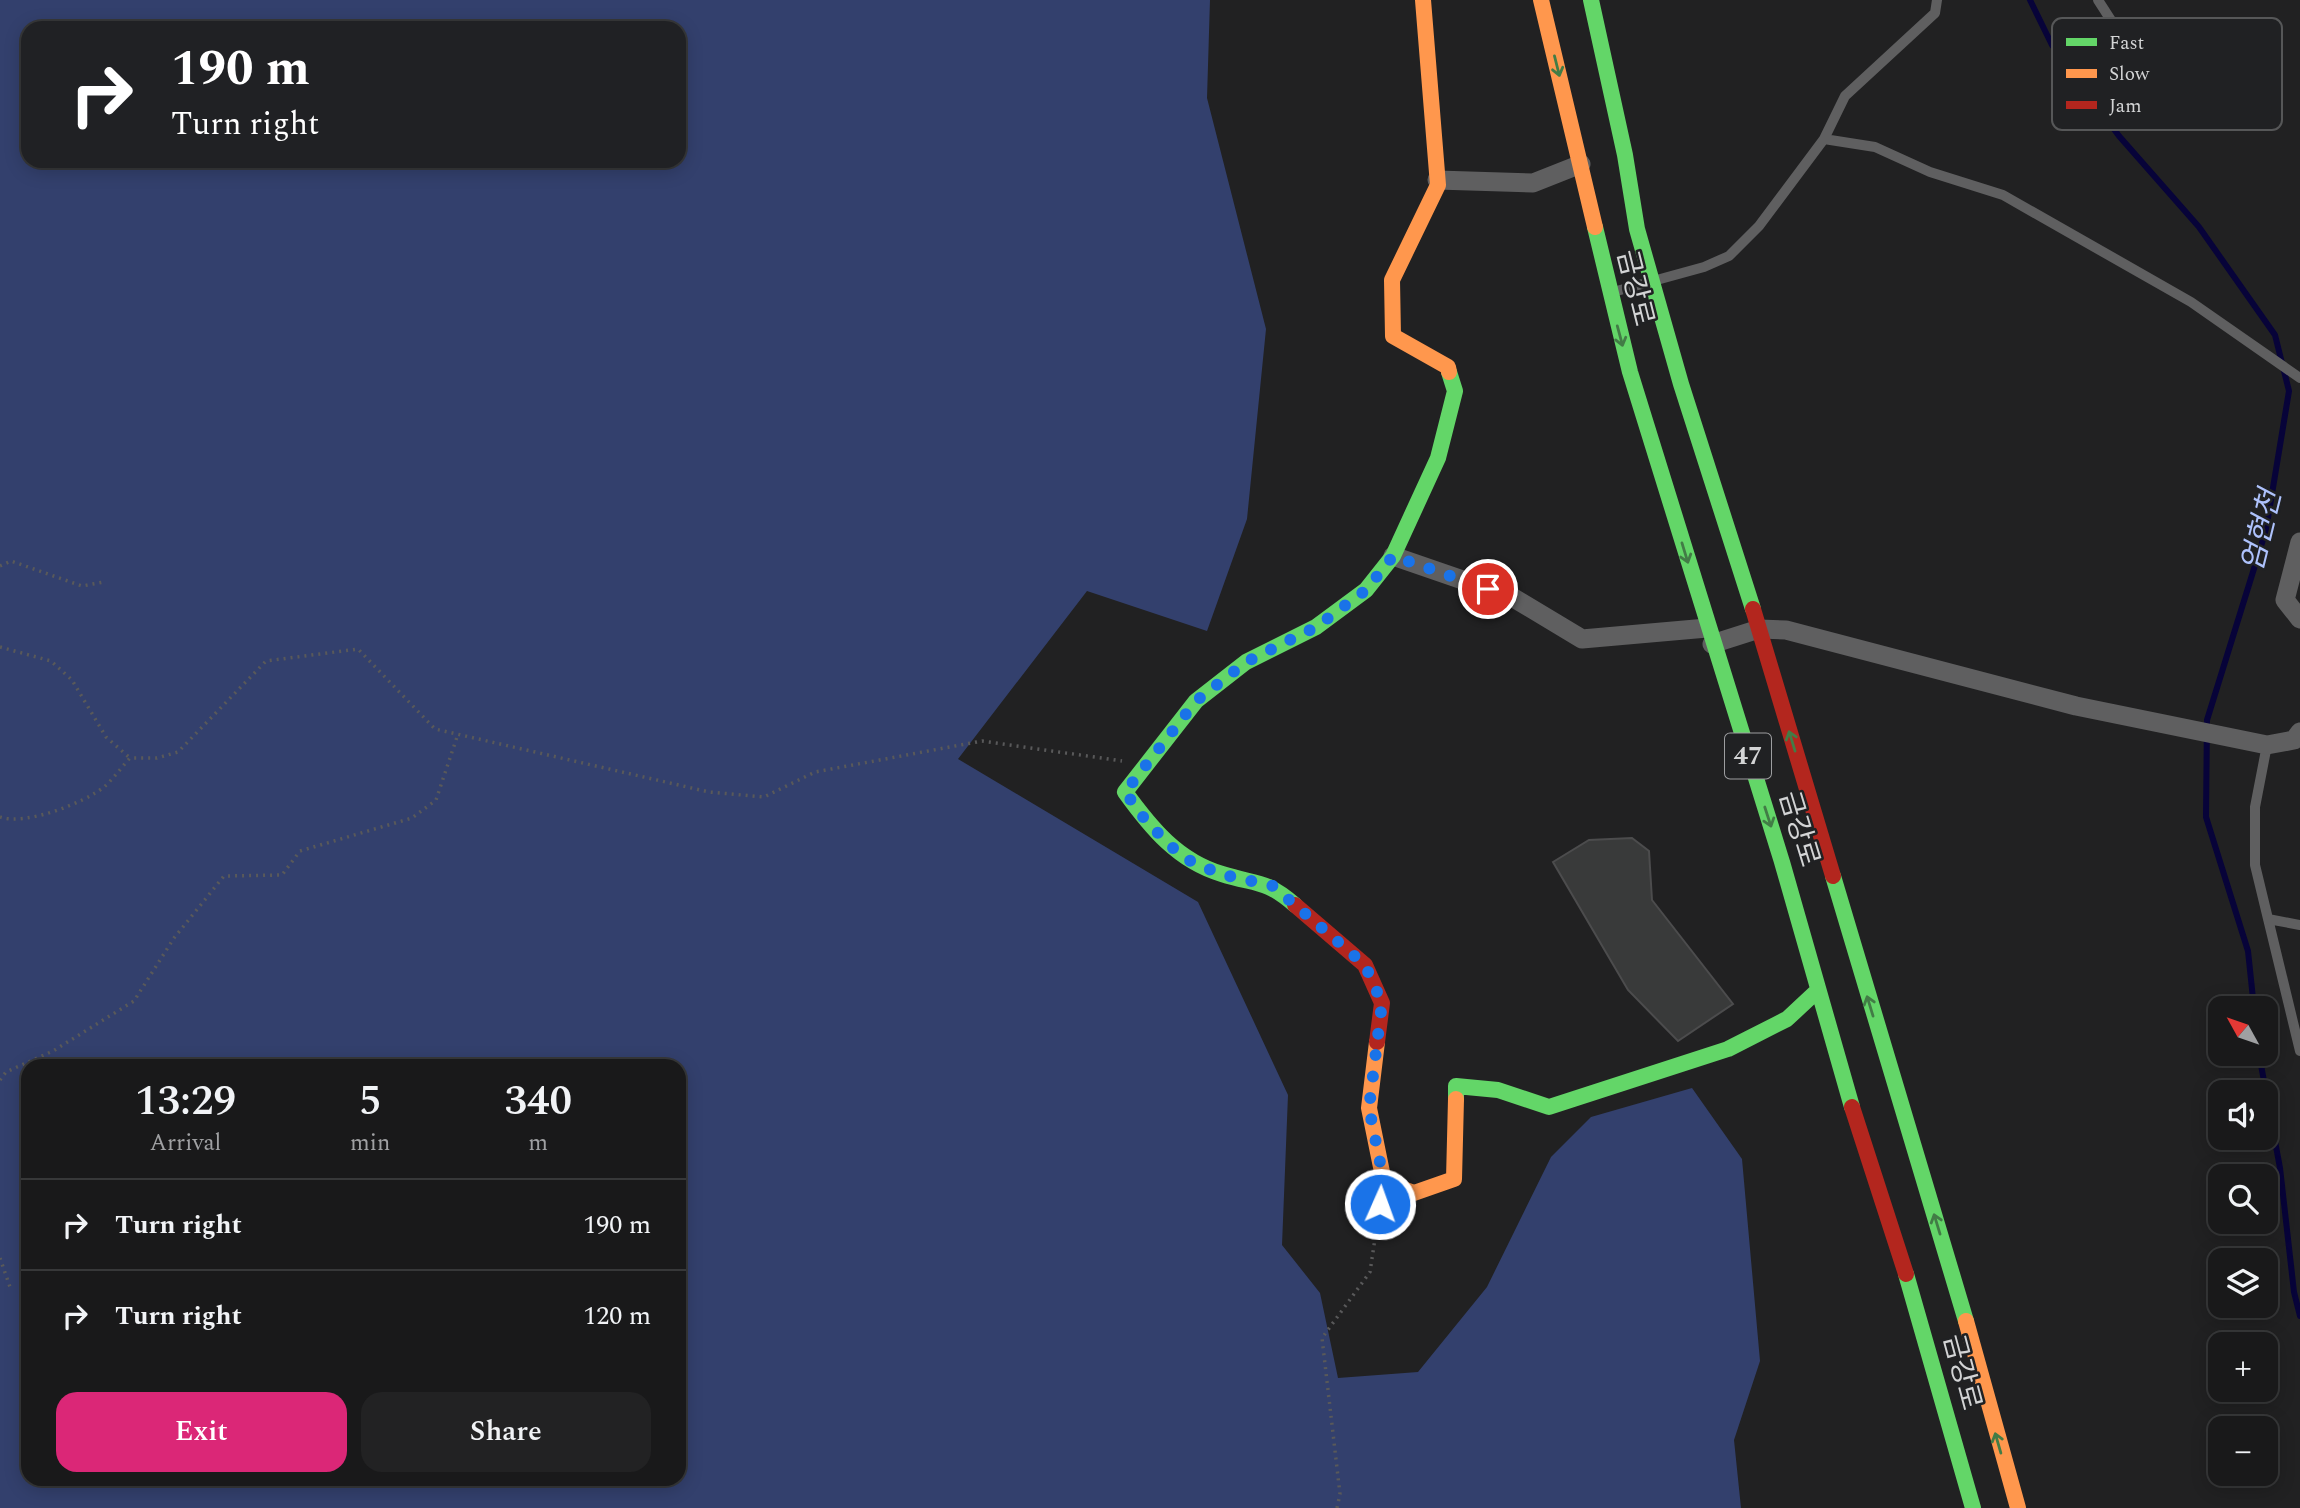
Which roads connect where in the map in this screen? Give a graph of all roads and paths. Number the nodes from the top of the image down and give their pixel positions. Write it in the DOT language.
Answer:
graph roads {
  1 [pos="1423,0"];
  2 [pos="1541,0"];
  3 [pos="1591,0"];
  4 [pos="1937,0"];
  5 [pos="2098,0"];
  6 [pos="2110,18"];
  7 [pos="1824,139"];
  8 [pos="1581,164"];
  9 [pos="1437,180"];
  10 [pos="1653,282"];
  11 [pos="1609,293"];
  12 [pos="2300,378"];
  13 [pos="2300,542"];
  14 [pos="1393,556"];
  15 [pos="0,566"];
  16 [pos="104,582"];
  17 [pos="2300,619"];
  18 [pos="1759,629"];
  19 [pos="1710,636"];
  20 [pos="0,647"];
  21 [pos="2300,733"];
  22 [pos="458,734"];
  23 [pos="2267,745"];
  24 [pos="130,758"];
  25 [pos="1145,764"];
  26 [pos="0,817"];
  27 [pos="2268,919"];
  28 [pos="2300,925"];
  29 [pos="1818,990"];
  30 [pos="2300,1051"];
  31 [pos="35,1059"];
  32 [pos="21,1065"];
  33 [pos="0,1080"];
  34 [pos="1384,1182"];
  35 [pos="0,1258"];
  36 [pos="10,1287"];
  37 [pos="1338,1508"];
  38 [pos="1973,1508"];
  39 [pos="2018,1508"];
  1 -- 9 [label="main road"];
  2 -- 8 [label="main road, 금강로 / 47, one-way"];
  3 -- 10 [label="main road, 금강로 / 47"];
  4 -- 7 [label="lane"];
  5 -- 6 [label="lane"];
  7 -- 10 [label="lane"];
  7 -- 12 [label="lane"];
  8 -- 9 [label="street"];
  8 -- 11 [label="main road, 금강로 / 47"];
  9 -- 14 [label="main road"];
  10 -- 11 [label="lane"];
  10 -- 18 [label="main road, 금강로 / 47"];
  11 -- 19 [label="main road, 금강로 / 47, one-way"];
  13 -- 17 [label="street"];
  14 -- 19 [label="street"];
  14 -- 25 [label="main road"];
  15 -- 16 [label="path"];
  18 -- 19 [label="street"];
  18 -- 23 [label="street"];
  39 -- 18 [label="main road, 금강로 / 47, one-way"];
  19 -- 29 [label="main road, 금강로 / 47, one-way"];
  20 -- 24 [label="path"];
  21 -- 23 [label="street"];
  22 -- 24 [label="path"];
  22 -- 25 [label="path"];
  22 -- 31 [label="path"];
  23 -- 27 [label="lane"];
  24 -- 26 [label="path"];
  25 -- 34 [label="main road"];
  27 -- 28 [label="lane"];
  27 -- 30 [label="lane"];
  29 -- 34 [label="main road"];
  29 -- 38 [label="main road, 금강로 / 47"];
  32 -- 33 [label="path"];
  34 -- 37 [label="path"];
  35 -- 36 [label="path"];
}
